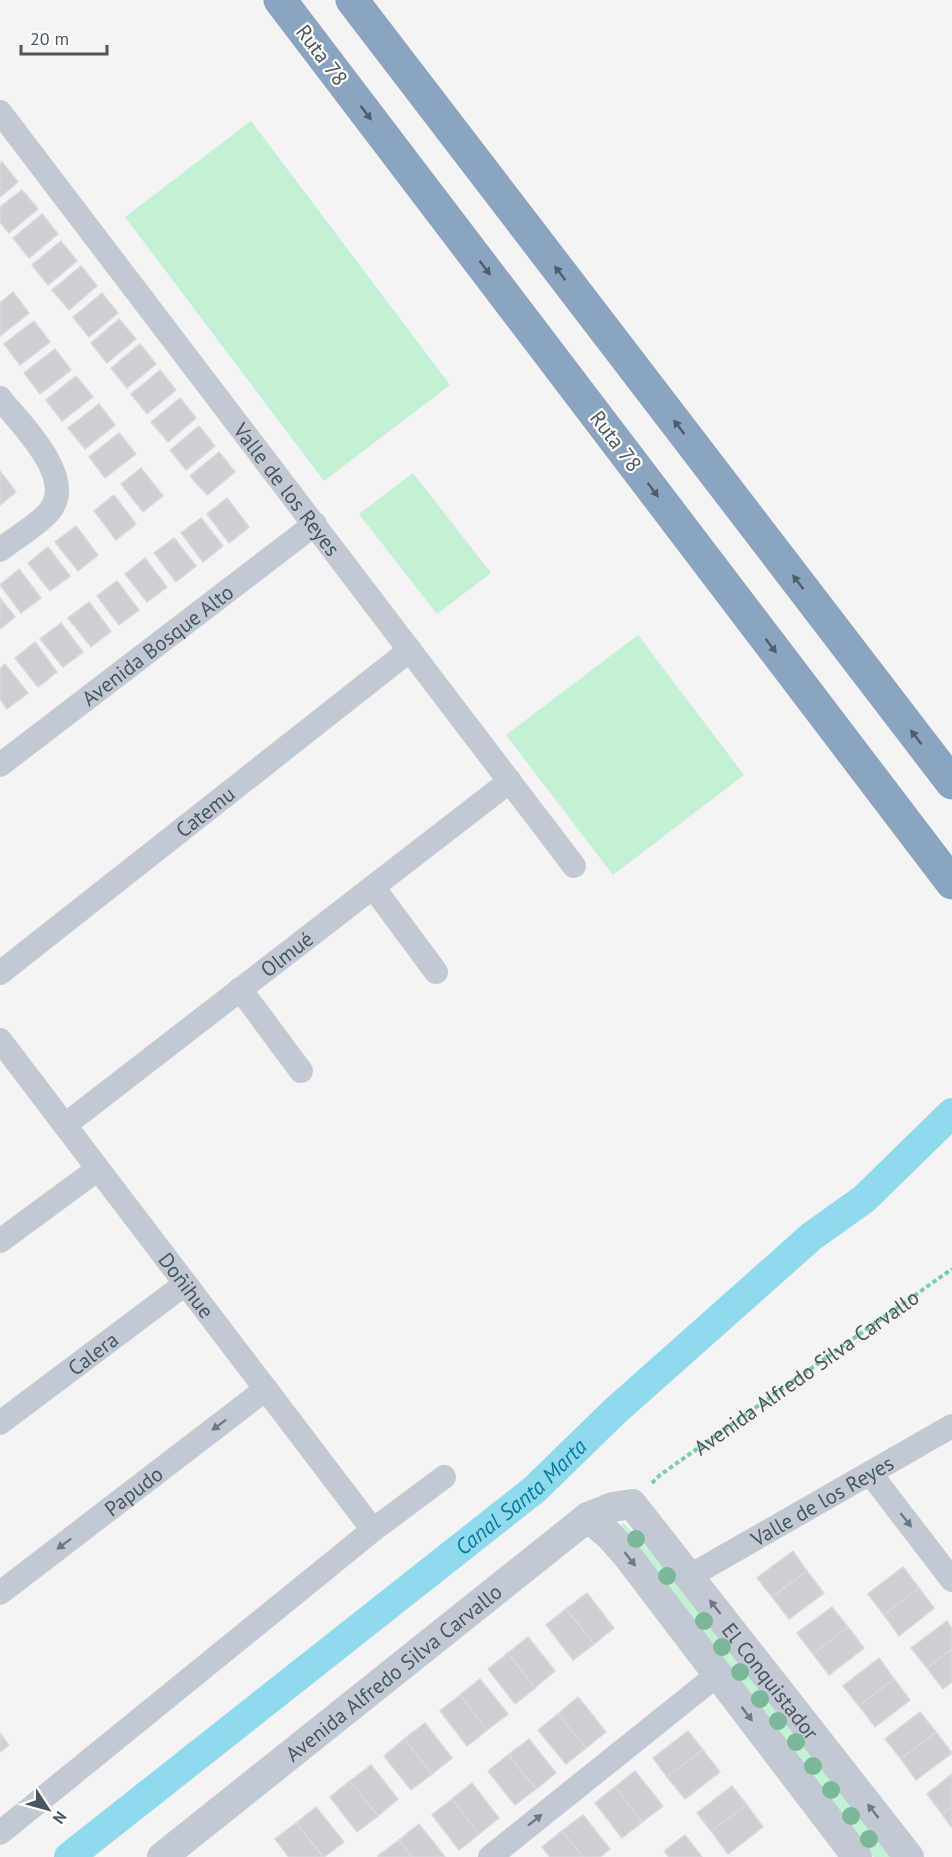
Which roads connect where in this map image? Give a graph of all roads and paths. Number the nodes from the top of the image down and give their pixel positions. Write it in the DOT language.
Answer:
graph roads {
  1 [pos="280,0"];
  2 [pos="352,0"];
  3 [pos="0,112"];
  4 [pos="0,398"];
  5 [pos="315,524"];
  6 [pos="0,550"];
  7 [pos="410,650"];
  8 [pos="0,765"];
  9 [pos="510,781"];
  10 [pos="952,783"];
  11 [pos="574,866"];
  12 [pos="952,884"];
  13 [pos="373,887"];
  14 [pos="436,972"];
  15 [pos="0,973"];
  16 [pos="240,989"];
  17 [pos="0,1040"];
  18 [pos="301,1071"];
  19 [pos="65,1125"];
  20 [pos="98,1169"];
  21 [pos="0,1241"];
  22 [pos="952,1269"];
  23 [pos="185,1284"];
  24 [pos="266,1389"];
  25 [pos="0,1422"];
  26 [pos="952,1426"];
  27 [pos="870,1473"];
  28 [pos="660,1475"];
  29 [pos="444,1477"];
  30 [pos="632,1504"];
  31 [pos="588,1517"];
  32 [pos="374,1530"];
  33 [pos="690,1576"];
  34 [pos="952,1580"];
  35 [pos="0,1593"];
  36 [pos="717,1675"];
  37 [pos="3,1824"];
  38 [pos="517,1849"];
  39 [pos="162,1857"];
  40 [pos="490,1857"];
  41 [pos="857,1857"];
  42 [pos="909,1857"];
  1 -- 12 [label="highway, Ruta 78, one-way"];
  10 -- 2 [label="highway, one-way"];
  3 -- 5 [label="street, Valle de los Reyes"];
  4 -- 6 [label="street"];
  5 -- 7 [label="street, Valle de los Reyes"];
  5 -- 8 [label="street, Avenida Bosque Alto"];
  7 -- 9 [label="street, Valle de los Reyes"];
  7 -- 15 [label="street, Catemu"];
  9 -- 11 [label="street, Valle de los Reyes"];
  9 -- 13 [label="street, Olmué"];
  13 -- 14 [label="street"];
  13 -- 16 [label="street, Olmué"];
  16 -- 18 [label="street"];
  16 -- 19 [label="street, Olmué"];
  17 -- 19 [label="street, Doñihue"];
  19 -- 20 [label="street, Doñihue"];
  20 -- 21 [label="street"];
  20 -- 23 [label="street, Doñihue"];
  22 -- 28 [label="path, Avenida Alfredo Silva Carvallo"];
  23 -- 24 [label="street, Doñihue"];
  23 -- 25 [label="street, Calera"];
  24 -- 32 [label="street, Doñihue"];
  24 -- 35 [label="street, Papudo, one-way"];
  26 -- 27 [label="street, Valle de los Reyes"];
  27 -- 33 [label="street, Valle de los Reyes"];
  27 -- 34 [label="street, one-way"];
  29 -- 32 [label="street"];
  30 -- 31 [label="street, Avenida Alfredo Silva Carvallo"];
  30 -- 33 [label="street, El Conquistador"];
  31 -- 36 [label="street, El Conquistador, one-way"];
  31 -- 39 [label="street, Avenida Alfredo Silva Carvallo"];
  32 -- 37 [label="street"];
  42 -- 33 [label="street, El Conquistador, one-way"];
  38 -- 36 [label="street, one-way"];
  36 -- 41 [label="street, El Conquistador, one-way"];
  38 -- 40 [label="street"];
}
